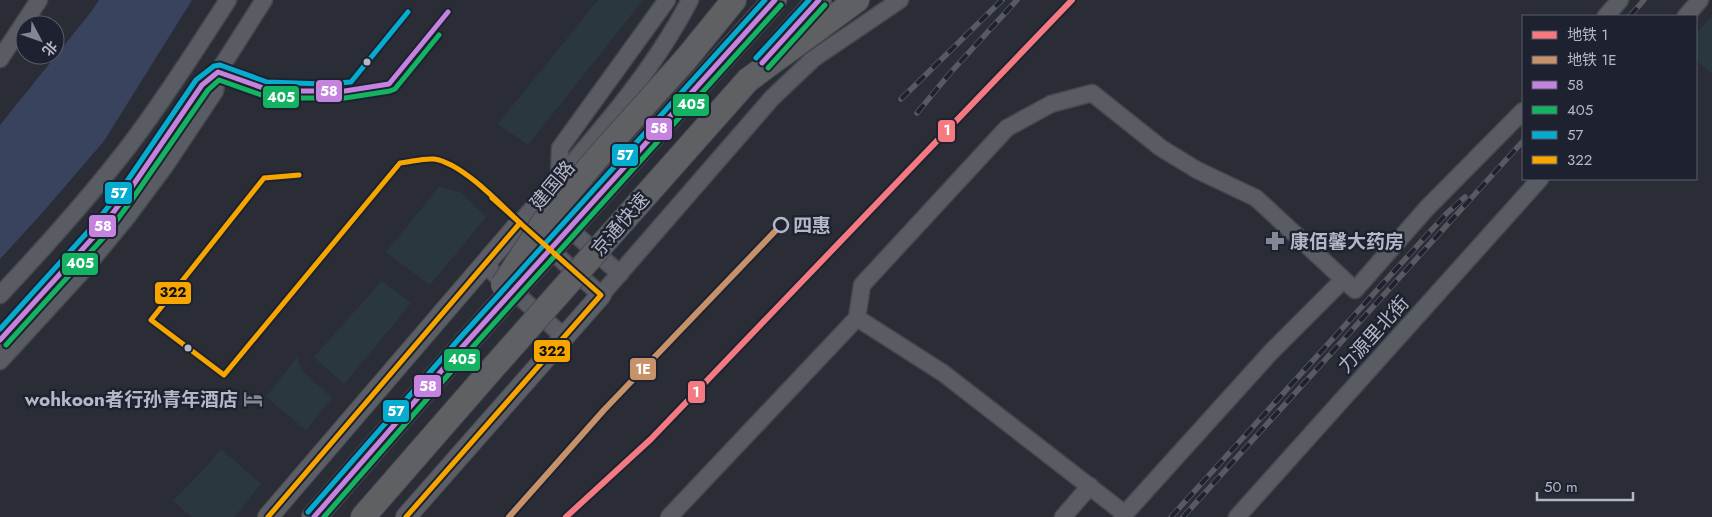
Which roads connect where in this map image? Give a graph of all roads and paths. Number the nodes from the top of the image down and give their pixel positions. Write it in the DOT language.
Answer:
graph roads {
  1 [pos="39,0"];
  2 [pos="228,0"];
  3 [pos="264,0"];
  4 [pos="668,0"];
  5 [pos="690,0"];
  6 [pos="720,0"];
  7 [pos="734,0"];
  8 [pos="775,0"];
  9 [pos="819,0"];
  10 [pos="857,0"];
  11 [pos="900,0"];
  12 [pos="1620,0"];
  13 [pos="1700,0"];
  14 [pos="1607,15"];
  15 [pos="1687,15"];
  16 [pos="0,59"];
  17 [pos="686,59"];
  18 [pos="218,72"];
  19 [pos="748,80"];
  20 [pos="1522,112"];
  21 [pos="559,177"];
  22 [pos="1539,180"];
  23 [pos="538,202"];
  24 [pos="520,223"];
  25 [pos="485,265"];
  26 [pos="620,274"];
  27 [pos="1343,280"];
  28 [pos="601,295"];
  29 [pos="0,296"];
  30 [pos="857,318"];
  31 [pos="564,337"];
  32 [pos="0,340"];
  33 [pos="464,345"];
  34 [pos="0,361"];
  35 [pos="1090,486"];
  36 [pos="1123,515"];
  37 [pos="268,517"];
  38 [pos="314,517"];
  39 [pos="363,517"];
  40 [pos="406,517"];
  41 [pos="669,517"];
  42 [pos="1063,517"];
  43 [pos="1237,517"];
  1 -- 16 [label="street"];
  2 -- 29 [label="street"];
  3 -- 18 [label="street"];
  4 -- 21 [label="street"];
  5 -- 21 [label="street, 建国路"];
  6 -- 17 [label="highway"];
  7 -- 17 [label="highway"];
  8 -- 33 [label="highway, 京通快速, bridge"];
  9 -- 19 [label="highway, 京通快速"];
  10 -- 19 [label="highway"];
  11 -- 26 [label="street"];
  12 -- 14 [label="street"];
  13 -- 15 [label="street"];
  17 -- 33 [label="highway, bridge"];
  18 -- 32 [label="street"];
  18 -- 34 [label="street"];
  19 -- 39 [label="highway, 京通快速, bridge"];
  20 -- 27 [label="street"];
  21 -- 23 [label="street, 建国路"];
  22 -- 43 [label="street, 力源里北街"];
  23 -- 24 [label="street, 建国路"];
  23 -- 26 [label="street"];
  24 -- 25 [label="main road, 建国路"];
  24 -- 28 [label="street"];
  25 -- 31 [label="street"];
  25 -- 37 [label="main road, 建国路"];
  26 -- 28 [label="street"];
  27 -- 30 [label="street"];
  27 -- 36 [label="street"];
  28 -- 31 [label="main road"];
  30 -- 35 [label="street"];
  30 -- 41 [label="street"];
  31 -- 40 [label="main road"];
  33 -- 38 [label="highway, 京通快速"];
  35 -- 36 [label="street"];
  35 -- 42 [label="street"];
}
